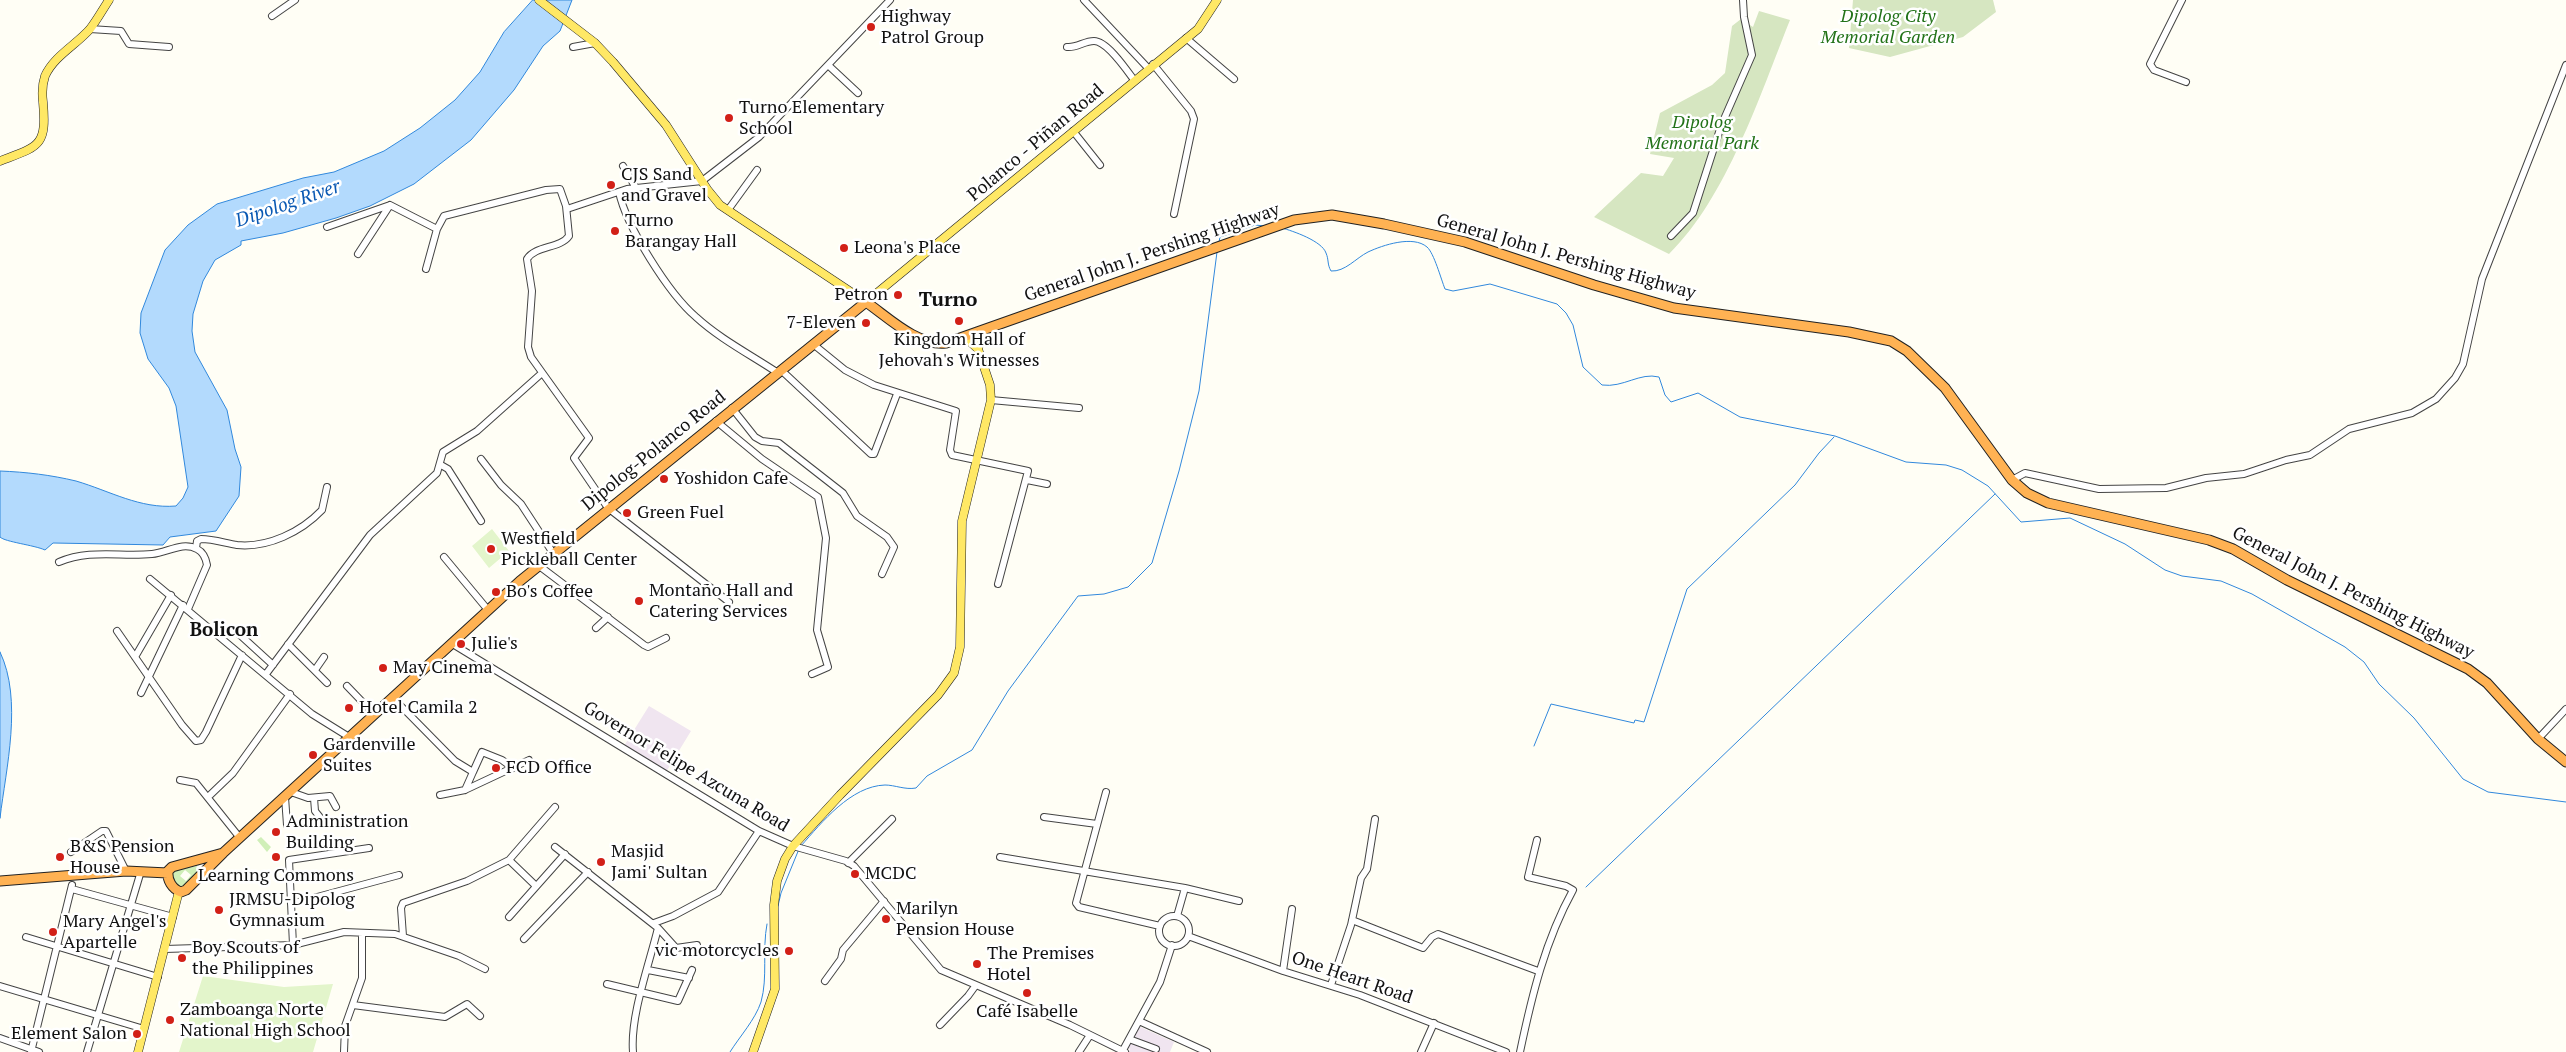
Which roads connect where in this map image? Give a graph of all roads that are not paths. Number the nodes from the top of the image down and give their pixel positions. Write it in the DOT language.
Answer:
graph roads {
  1 [pos="109,0"];
  2 [pos="295,0"];
  3 [pos="539,0"];
  4 [pos="890,0"];
  5 [pos="1084,0"];
  6 [pos="1217,0"];
  7 [pos="1743,0"];
  8 [pos="2182,0"];
  9 [pos="272,16"];
  10 [pos="90,28"];
  11 [pos="1186,38"];
  12 [pos="595,43"];
  13 [pos="169,47"];
  14 [pos="573,47"];
  15 [pos="1066,47"];
  16 [pos="828,65"];
  17 [pos="2566,65"];
  18 [pos="1151,66"];
  19 [pos="1234,79"];
  20 [pos="1134,80"];
  21 [pos="2186,82"];
  22 [pos="858,93"];
  23 [pos="1073,131"];
  24 [pos="0,161"];
  25 [pos="1100,165"];
  26 [pos="623,166"];
  27 [pos="757,170"];
  28 [pos="702,181"];
  29 [pos="636,188"];
  30 [pos="619,192"];
  31 [pos="390,205"];
  32 [pos="566,209"];
  33 [pos="728,210"];
  34 [pos="1174,214"];
  35 [pos="327,227"];
  36 [pos="437,229"];
  37 [pos="1671,236"];
  38 [pos="358,254"];
  39 [pos="426,269"];
  40 [pos="866,302"];
  41 [pos="983,331"];
  42 [pos="965,337"];
  43 [pos="813,344"];
  44 [pos="978,349"];
  45 [pos="780,372"];
  46 [pos="542,373"];
  47 [pos="897,394"];
  48 [pos="991,400"];
  49 [pos="732,408"];
  50 [pos="1078,408"];
  51 [pos="716,421"];
  52 [pos="481,459"];
  53 [pos="976,461"];
  54 [pos="441,465"];
  55 [pos="1026,480"];
  56 [pos="2012,480"];
  57 [pos="1047,484"];
  58 [pos="327,487"];
  59 [pos="608,508"];
  60 [pos="481,521"];
  61 [pos="196,548"];
  62 [pos="553,553"];
  63 [pos="444,557"];
  64 [pos="59,562"];
  65 [pos="538,565"];
  66 [pos="882,574"];
  67 [pos="150,578"];
  68 [pos="998,584"];
  69 [pos="171,595"];
  70 [pos="729,602"];
  71 [pos="186,607"];
  72 [pos="488,610"];
  73 [pos="608,617"];
  74 [pos="596,628"];
  75 [pos="117,632"];
  76 [pos="239,634"];
  77 [pos="666,638"];
  78 [pos="451,643"];
  79 [pos="288,644"];
  80 [pos="242,655"];
  81 [pos="136,657"];
  82 [pos="324,657"];
  83 [pos="273,665"];
  84 [pos="315,670"];
  85 [pos="266,674"];
  86 [pos="812,674"];
  87 [pos="149,675"];
  88 [pos="327,683"];
  89 [pos="347,686"];
  90 [pos="141,693"];
  91 [pos="290,694"];
  92 [pos="392,697"];
  93 [pos="2566,709"];
  94 [pos="374,714"];
  95 [pos="349,738"];
  96 [pos="2538,739"];
  97 [pos="529,760"];
  98 [pos="2566,762"];
  99 [pos="513,768"];
  100 [pos="473,772"];
  101 [pos="180,780"];
  102 [pos="465,790"];
  103 [pos="1106,792"];
  104 [pos="288,795"];
  105 [pos="440,795"];
  106 [pos="208,797"];
  107 [pos="314,798"];
  108 [pos="336,807"];
  109 [pos="555,807"];
  110 [pos="1044,817"];
  111 [pos="892,819"];
  112 [pos="1375,819"];
  113 [pos="323,821"];
  114 [pos="1097,824"];
  115 [pos="287,825"];
  116 [pos="759,831"];
  117 [pos="240,838"];
  118 [pos="1537,840"];
  119 [pos="555,846"];
  120 [pos="798,847"];
  121 [pos="369,848"];
  122 [pos="71,852"];
  123 [pos="223,853"];
  124 [pos="565,854"];
  125 [pos="1000,857"];
  126 [pos="509,860"];
  127 [pos="198,861"];
  128 [pos="848,863"];
  129 [pos="126,871"];
  130 [pos="141,871"];
  131 [pos="204,872"];
  132 [pos="588,872"];
  133 [pos="1084,872"];
  134 [pos="168,874"];
  135 [pos="399,875"];
  136 [pos="0,881"];
  137 [pos="536,886"];
  138 [pos="1185,888"];
  139 [pos="179,891"];
  140 [pos="884,901"];
  141 [pos="1240,901"];
  142 [pos="131,904"];
  143 [pos="291,904"];
  144 [pos="1292,909"];
  145 [pos="1177,916"];
  146 [pos="173,917"];
  147 [pos="509,917"];
  148 [pos="1352,920"];
  149 [pos="656,926"];
  150 [pos="1160,926"];
  151 [pos="362,934"];
  152 [pos="403,936"];
  153 [pos="1188,936"];
  154 [pos="26,937"];
  155 [pos="524,939"];
  156 [pos="293,945"];
  157 [pos="697,945"];
  158 [pos="1172,945"];
  159 [pos="56,947"];
  160 [pos="165,948"];
  161 [pos="114,963"];
  162 [pos="485,969"];
  163 [pos="648,970"];
  164 [pos="692,970"];
  165 [pos="1283,971"];
  166 [pos="1538,971"];
  167 [pos="158,977"];
  168 [pos="689,978"];
  169 [pos="825,981"];
  170 [pos="607,984"];
  171 [pos="976,985"];
  172 [pos="1332,985"];
  173 [pos="0,986"];
  174 [pos="642,993"];
  175 [pos="43,999"];
  176 [pos="352,1005"];
  177 [pos="98,1015"];
  178 [pos="480,1016"];
  179 [pos="1139,1021"];
  180 [pos="1434,1023"];
  181 [pos="940,1025"];
  182 [pos="144,1029"];
  183 [pos="1090,1035"];
  184 [pos="0,1038"];
  185 [pos="1129,1039"];
  186 [pos="1156,1049"];
  187 [pos="31,1051"];
  188 [pos="39,1052"];
  189 [pos="87,1052"];
  190 [pos="138,1052"];
  191 [pos="344,1052"];
  192 [pos="634,1052"];
  193 [pos="753,1052"];
  194 [pos="1079,1052"];
  195 [pos="1123,1052"];
  196 [pos="1206,1052"];
  197 [pos="1421,1052"];
  198 [pos="1506,1052"];
  199 [pos="1520,1052"];
  1 -- 10 [label="main road"];
  2 -- 9 [label="street"];
  3 -- 12 [label="main road, General John J. Pershing Highway"];
  4 -- 16 [label="street"];
  5 -- 18 [label="street"];
  6 -- 11 [label="main road, Polanco - Piñan Road"];
  7 -- 37 [label="street"];
  8 -- 21 [label="street"];
  10 -- 13 [label="street"];
  10 -- 24 [label="main road"];
  11 -- 18 [label="main road, Polanco - Piñan Road"];
  11 -- 19 [label="street"];
  12 -- 14 [label="street"];
  12 -- 28 [label="main road, General John J. Pershing Highway"];
  15 -- 20 [label="street"];
  16 -- 22 [label="street"];
  16 -- 28 [label="street"];
  17 -- 56 [label="street"];
  18 -- 20 [label="main road, Polanco - Piñan Road"];
  18 -- 34 [label="street"];
  20 -- 23 [label="main road, Polanco - Piñan Road"];
  23 -- 25 [label="street"];
  23 -- 40 [label="main road, Polanco - Piñan Road"];
  26 -- 29 [label="street"];
  27 -- 33 [label="street"];
  28 -- 29 [label="street"];
  28 -- 33 [label="main road, General John J. Pershing Highway"];
  29 -- 30 [label="street"];
  30 -- 32 [label="street"];
  30 -- 45 [label="street"];
  31 -- 35 [label="street"];
  31 -- 36 [label="street"];
  31 -- 38 [label="street"];
  32 -- 36 [label="street"];
  32 -- 46 [label="street"];
  33 -- 40 [label="main road, General John J. Pershing Highway"];
  36 -- 39 [label="street"];
  40 -- 42 [label="highway, General John J. Pershing Highway"];
  40 -- 43 [label="highway, Dipolog-Polanco Road"];
  41 -- 42 [label="highway, General John J. Pershing Highway"];
  41 -- 44 [label="main road"];
  41 -- 56 [label="highway, General John J. Pershing Highway"];
  42 -- 44 [label="main road"];
  43 -- 45 [label="highway, Dipolog-Polanco Road"];
  43 -- 47 [label="street"];
  44 -- 48 [label="main road"];
  45 -- 47 [label="street"];
  45 -- 49 [label="highway, Dipolog-Polanco Road"];
  46 -- 54 [label="street"];
  46 -- 59 [label="street"];
  47 -- 53 [label="street"];
  48 -- 50 [label="street"];
  48 -- 53 [label="main road"];
  49 -- 51 [label="highway, Dipolog-Polanco Road"];
  49 -- 66 [label="street"];
  51 -- 59 [label="highway, Dipolog-Polanco Road"];
  51 -- 86 [label="street"];
  52 -- 62 [label="street"];
  53 -- 55 [label="street"];
  53 -- 120 [label="main road"];
  54 -- 60 [label="street"];
  54 -- 79 [label="street"];
  55 -- 57 [label="street"];
  55 -- 68 [label="street"];
  56 -- 96 [label="highway, General John J. Pershing Highway"];
  58 -- 61 [label="street"];
  59 -- 62 [label="highway, Dipolog-Polanco Road"];
  59 -- 70 [label="street"];
  61 -- 64 [label="street"];
  61 -- 71 [label="street"];
  62 -- 65 [label="highway, Dipolog-Polanco Road"];
  63 -- 72 [label="street"];
  65 -- 72 [label="highway, Dipolog-Polanco Road"];
  65 -- 73 [label="street"];
  67 -- 69 [label="street"];
  69 -- 71 [label="street"];
  69 -- 81 [label="street"];
  71 -- 80 [label="street"];
  71 -- 87 [label="street"];
  72 -- 78 [label="highway, Dipolog-Polanco Road"];
  73 -- 74 [label="street"];
  73 -- 77 [label="street"];
  75 -- 81 [label="street"];
  76 -- 83 [label="street"];
  78 -- 92 [label="highway, Dipolog-Polanco Road"];
  78 -- 116 [label="street, Governor Felipe Azcuna Road"];
  79 -- 83 [label="street"];
  79 -- 84 [label="street"];
  80 -- 85 [label="street"];
  80 -- 87 [label="street"];
  81 -- 87 [label="street"];
  82 -- 84 [label="street"];
  83 -- 85 [label="street"];
  84 -- 88 [label="street"];
  85 -- 91 [label="street"];
  87 -- 90 [label="street"];
  89 -- 94 [label="street"];
  91 -- 95 [label="street"];
  91 -- 106 [label="street"];
  92 -- 94 [label="highway, Dipolog-Polanco Road"];
  92 -- 100 [label="street"];
  93 -- 96 [label="street"];
  94 -- 95 [label="highway, Dipolog-Polanco Road"];
  95 -- 104 [label="highway, Dipolog-Polanco Road"];
  96 -- 98 [label="highway, General John J. Pershing Highway"];
  97 -- 99 [label="street"];
  99 -- 100 [label="street"];
  99 -- 102 [label="street"];
  100 -- 102 [label="street"];
  101 -- 106 [label="street"];
  102 -- 105 [label="street"];
  103 -- 114 [label="street"];
  104 -- 107 [label="street"];
  104 -- 115 [label="street"];
  104 -- 117 [label="highway, Dipolog-Polanco Road"];
  106 -- 117 [label="street"];
  107 -- 108 [label="street"];
  107 -- 113 [label="street"];
  109 -- 126 [label="street"];
  110 -- 114 [label="street"];
  111 -- 128 [label="street"];
  112 -- 148 [label="street"];
  114 -- 133 [label="street"];
  116 -- 120 [label="street, Governor Felipe Azcuna Road"];
  116 -- 149 [label="street"];
  117 -- 123 [label="highway, Dipolog-Polanco Road"];
  118 -- 166 [label="street"];
  119 -- 124 [label="street"];
  120 -- 128 [label="street, Governor Felipe Azcuna Road"];
  120 -- 193 [label="main road"];
  121 -- 143 [label="street"];
  122 -- 129 [label="street"];
  123 -- 127 [label="highway"];
  123 -- 131 [label="highway, Dipolog-Polanco Road"];
  124 -- 132 [label="street"];
  124 -- 137 [label="street"];
  125 -- 133 [label="street"];
  126 -- 137 [label="street"];
  126 -- 152 [label="street"];
  127 -- 131 [label="highway"];
  127 -- 134 [label="highway"];
  128 -- 140 [label="street, Governor Felipe Azcuna Road"];
  129 -- 130 [label="highway"];
  129 -- 136 [label="highway"];
  130 -- 134 [label="highway"];
  130 -- 142 [label="street"];
  131 -- 139 [label="highway, Dipolog-Polanco Road"];
  132 -- 149 [label="street"];
  132 -- 155 [label="street"];
  133 -- 138 [label="street"];
  133 -- 150 [label="street"];
  134 -- 139 [label="highway"];
  135 -- 143 [label="street"];
  137 -- 147 [label="street"];
  138 -- 141 [label="street"];
  138 -- 145 [label="street"];
  139 -- 146 [label="main road"];
  140 -- 169 [label="street"];
  140 -- 171 [label="street, Governor Felipe Azcuna Road"];
  142 -- 146 [label="street"];
  142 -- 159 [label="street"];
  142 -- 161 [label="street"];
  143 -- 156 [label="street"];
  144 -- 165 [label="street"];
  145 -- 150 [label="street"];
  145 -- 153 [label="street"];
  146 -- 160 [label="main road"];
  148 -- 166 [label="street"];
  148 -- 172 [label="street"];
  149 -- 157 [label="street"];
  149 -- 163 [label="street"];
  150 -- 158 [label="street"];
  151 -- 152 [label="street"];
  151 -- 156 [label="street"];
  151 -- 176 [label="street"];
  152 -- 162 [label="street"];
  153 -- 158 [label="street"];
  153 -- 165 [label="street, One Heart Road"];
  154 -- 159 [label="street"];
  156 -- 160 [label="street"];
  158 -- 179 [label="street"];
  159 -- 161 [label="street"];
  159 -- 175 [label="street"];
  160 -- 167 [label="main road"];
  161 -- 167 [label="street"];
  161 -- 177 [label="street"];
  163 -- 168 [label="street"];
  163 -- 174 [label="street"];
  164 -- 168 [label="street"];
  165 -- 172 [label="street, One Heart Road"];
  166 -- 199 [label="street"];
  167 -- 182 [label="main road"];
  168 -- 174 [label="street"];
  170 -- 174 [label="street"];
  171 -- 181 [label="street"];
  171 -- 183 [label="street, Governor Felipe Azcuna Road"];
  172 -- 180 [label="street, One Heart Road"];
  173 -- 175 [label="street"];
  174 -- 192 [label="street"];
  175 -- 177 [label="street"];
  175 -- 187 [label="street"];
  176 -- 178 [label="street"];
  176 -- 191 [label="street"];
  177 -- 182 [label="street"];
  177 -- 189 [label="street"];
  179 -- 185 [label="street"];
  179 -- 196 [label="street"];
  180 -- 197 [label="street"];
  180 -- 198 [label="street, One Heart Road"];
  182 -- 190 [label="main road"];
  183 -- 194 [label="street"];
  183 -- 195 [label="street, Governor Felipe Azcuna Road"];
  184 -- 187 [label="street"];
  185 -- 186 [label="street"];
  185 -- 195 [label="street"];
  187 -- 188 [label="street"];
}
